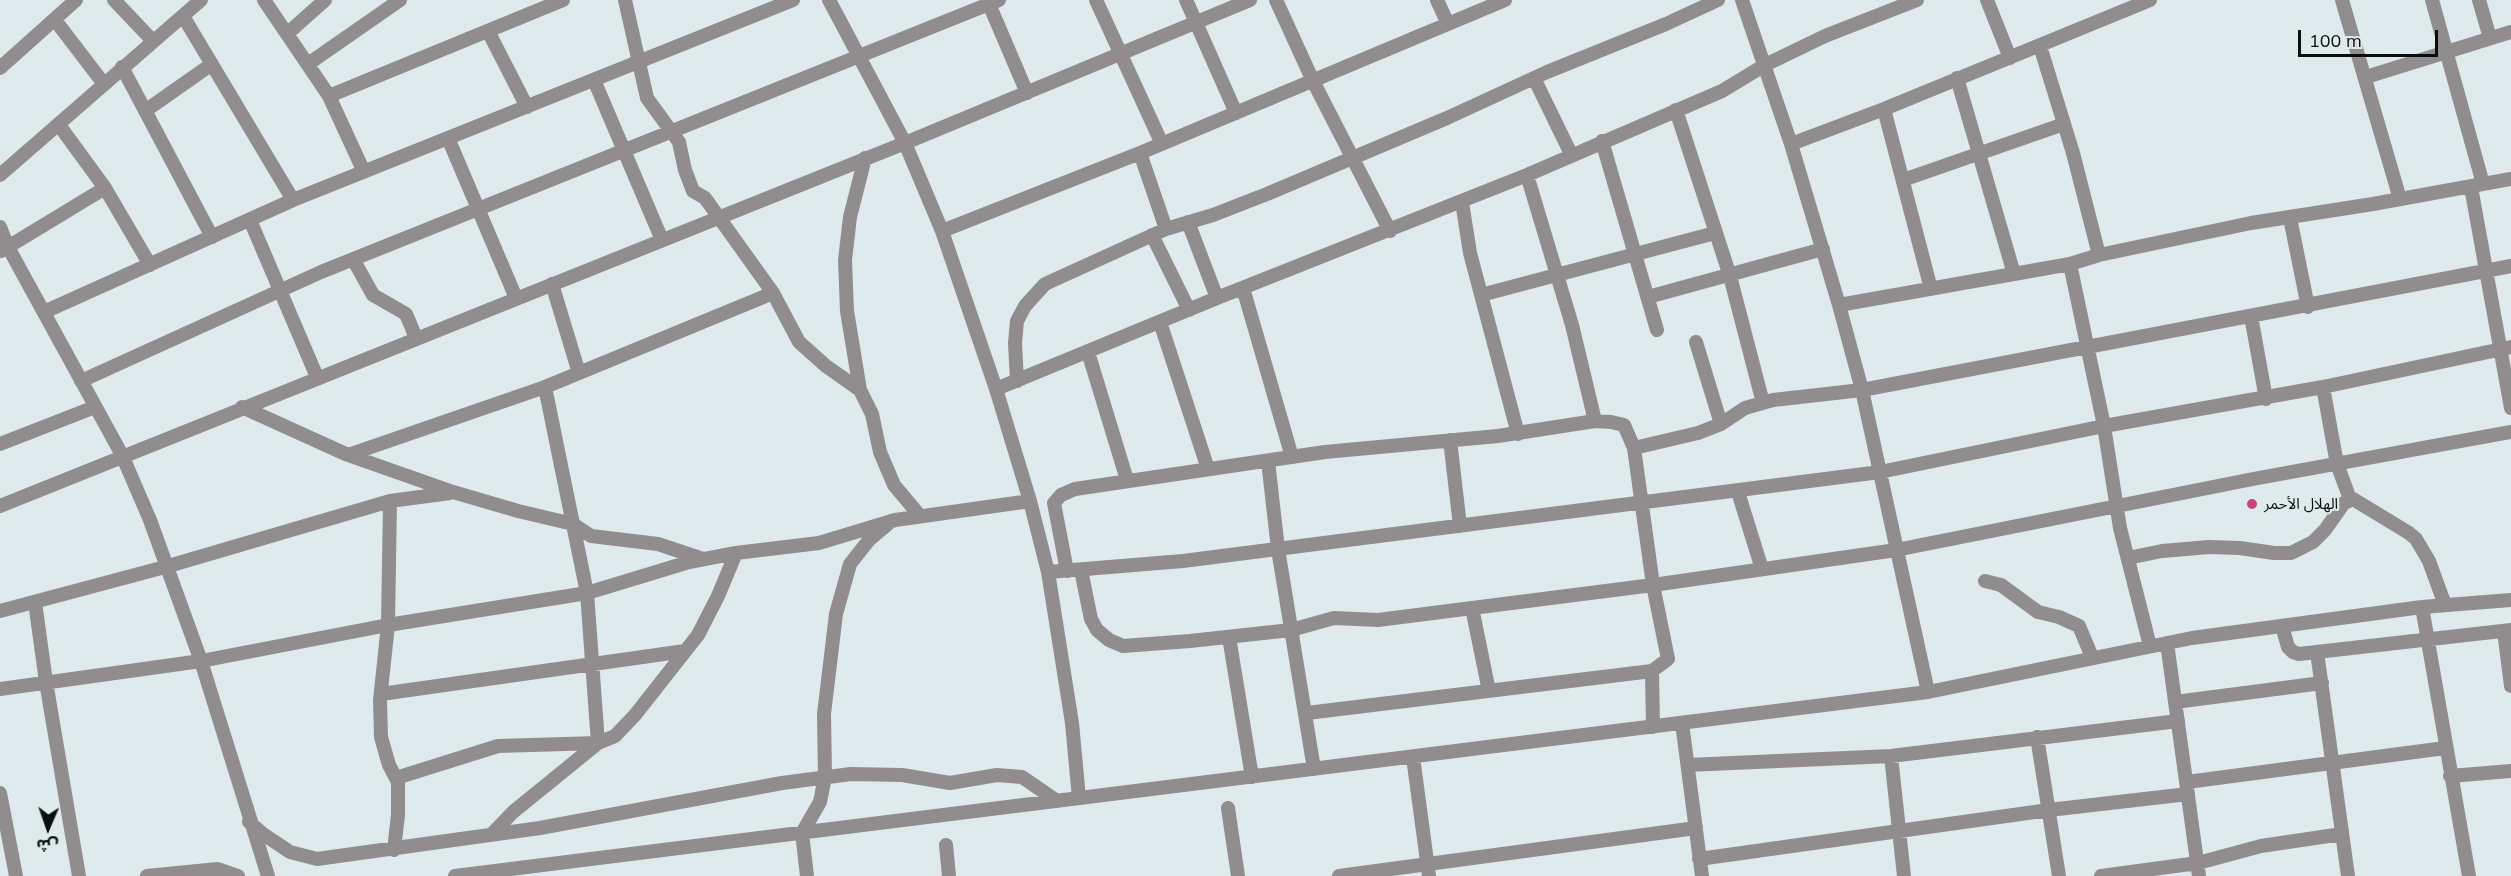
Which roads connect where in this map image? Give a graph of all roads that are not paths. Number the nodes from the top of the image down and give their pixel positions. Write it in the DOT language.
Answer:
graph roads {
  1 [pos="76,0"];
  2 [pos="114,0"];
  3 [pos="201,0"];
  4 [pos="264,0"];
  5 [pos="325,0"];
  6 [pos="400,0"];
  7 [pos="562,0"];
  8 [pos="625,0"];
  9 [pos="793,0"];
  10 [pos="829,0"];
  11 [pos="1096,0"];
  12 [pos="1186,0"];
  13 [pos="1250,0"];
  14 [pos="1276,0"];
  15 [pos="1437,0"];
  16 [pos="1505,0"];
  17 [pos="1718,0"];
  18 [pos="1742,0"];
  19 [pos="1987,0"];
  20 [pos="2150,0"];
  21 [pos="2342,0"];
  22 [pos="2478,0"];
  23 [pos="1911,1"];
  24 [pos="2436,1"];
  25 [pos="994,2"];
  26 [pos="183,16"];
  27 [pos="55,20"];
  28 [pos="1196,23"];
  29 [pos="1448,24"];
  30 [pos="488,31"];
  31 [pos="2511,32"];
  32 [pos="288,33"];
  33 [pos="2490,38"];
  34 [pos="153,41"];
  35 [pos="2040,46"];
  36 [pos="2448,52"];
  37 [pos="1120,54"];
  38 [pos="859,56"];
  39 [pos="2010,58"];
  40 [pos="638,62"];
  41 [pos="212,64"];
  42 [pos="308,64"];
  43 [pos="1765,65"];
  44 [pos="122,67"];
  45 [pos="0,68"];
  46 [pos="2366,77"];
  47 [pos="1534,78"];
  48 [pos="1957,78"];
  49 [pos="594,80"];
  50 [pos="1313,81"];
  51 [pos="104,84"];
  52 [pos="1027,93"];
  53 [pos="328,96"];
  54 [pos="527,106"];
  55 [pos="1884,109"];
  56 [pos="1676,110"];
  57 [pos="145,111"];
  58 [pos="1236,113"];
  59 [pos="2064,123"];
  60 [pos="59,125"];
  61 [pos="671,131"];
  62 [pos="448,138"];
  63 [pos="1602,141"];
  64 [pos="905,143"];
  65 [pos="1162,144"];
  66 [pos="1791,144"];
  67 [pos="623,151"];
  68 [pos="1140,153"];
  69 [pos="1978,153"];
  70 [pos="1570,154"];
  71 [pos="1352,156"];
  72 [pos="865,158"];
  73 [pos="364,172"];
  74 [pos="0,175"];
  75 [pos="1527,175"];
  76 [pos="2511,179"];
  77 [pos="1903,180"];
  78 [pos="2477,185"];
  79 [pos="105,188"];
  80 [pos="2400,199"];
  81 [pos="293,200"];
  82 [pos="1462,201"];
  83 [pos="479,209"];
  84 [pos="718,218"];
  85 [pos="2289,218"];
  86 [pos="250,220"];
  87 [pos="1188,222"];
  88 [pos="0,227"];
  89 [pos="1166,229"];
  90 [pos="942,231"];
  91 [pos="1390,231"];
  92 [pos="1715,233"];
  93 [pos="1152,235"];
  94 [pos="212,237"];
  95 [pos="662,240"];
  96 [pos="4,249"];
  97 [pos="1823,249"];
  98 [pos="1636,253"];
  99 [pos="2099,255"];
  100 [pos="353,259"];
  101 [pos="2070,264"];
  102 [pos="150,265"];
  103 [pos="2511,266"];
  104 [pos="2486,271"];
  105 [pos="2014,274"];
  106 [pos="1557,276"];
  107 [pos="1730,276"];
  108 [pos="552,284"];
  109 [pos="1243,288"];
  110 [pos="1931,289"];
  111 [pos="280,290"];
  112 [pos="773,293"];
  113 [pos="1481,296"];
  114 [pos="1648,297"];
  115 [pos="516,298"];
  116 [pos="1217,298"];
  117 [pos="1839,305"];
  118 [pos="2307,307"];
  119 [pos="1189,310"];
  120 [pos="44,312"];
  121 [pos="2251,316"];
  122 [pos="1160,322"];
  123 [pos="1657,330"];
  124 [pos="416,338"];
  125 [pos="1696,342"];
  126 [pos="2088,346"];
  127 [pos="2505,348"];
  128 [pos="1088,352"];
  129 [pos="579,373"];
  130 [pos="317,377"];
  131 [pos="81,381"];
  132 [pos="1017,381"];
  133 [pos="544,387"];
  134 [pos="2323,387"];
  135 [pos="996,389"];
  136 [pos="860,390"];
  137 [pos="1862,390"];
  138 [pos="2266,399"];
  139 [pos="1763,403"];
  140 [pos="95,407"];
  141 [pos="242,407"];
  142 [pos="2511,408"];
  143 [pos="1595,421"];
  144 [pos="1720,424"];
  145 [pos="2104,426"];
  146 [pos="2511,432"];
  147 [pos="1518,434"];
  148 [pos="1450,440"];
  149 [pos="0,444"];
  150 [pos="1634,448"];
  151 [pos="122,455"];
  152 [pos="348,455"];
  153 [pos="1292,457"];
  154 [pos="1268,461"];
  155 [pos="2337,464"];
  156 [pos="1208,469"];
  157 [pos="1880,472"];
  158 [pos="1127,480"];
  159 [pos="453,492"];
  160 [pos="1738,492"];
  161 [pos="2350,499"];
  162 [pos="390,501"];
  163 [pos="1030,501"];
  164 [pos="1642,504"];
  165 [pos="0,506"];
  166 [pos="2115,506"];
  167 [pos="920,516"];
  168 [pos="895,520"];
  169 [pos="573,524"];
  170 [pos="1460,526"];
  171 [pos="1278,549"];
  172 [pos="1896,550"];
  173 [pos="736,553"];
  174 [pos="2128,558"];
  175 [pos="705,559"];
  176 [pos="165,567"];
  177 [pos="1762,569"];
  178 [pos="1074,570"];
  179 [pos="1048,572"];
  180 [pos="1984,581"];
  181 [pos="1653,585"];
  182 [pos="587,594"];
  183 [pos="2511,600"];
  184 [pos="35,602"];
  185 [pos="2445,605"];
  186 [pos="2422,607"];
  187 [pos="1472,608"];
  188 [pos="0,611"];
  189 [pos="388,625"];
  190 [pos="2282,626"];
  191 [pos="1291,630"];
  192 [pos="2508,631"];
  193 [pos="1230,637"];
  194 [pos="2426,640"];
  195 [pos="2167,643"];
  196 [pos="2150,646"];
  197 [pos="685,651"];
  198 [pos="2317,652"];
  199 [pos="2092,657"];
  200 [pos="201,661"];
  201 [pos="593,664"];
  202 [pos="1652,671"];
  203 [pos="46,682"];
  204 [pos="2322,683"];
  205 [pos="2511,686"];
  206 [pos="0,688"];
  207 [pos="1489,691"];
  208 [pos="1928,692"];
  209 [pos="381,694"];
  210 [pos="2175,702"];
  211 [pos="1306,713"];
  212 [pos="2178,721"];
  213 [pos="1682,723"];
  214 [pos="1653,727"];
  215 [pos="2037,737"];
  216 [pos="598,743"];
  217 [pos="2445,748"];
  218 [pos="1891,756"];
  219 [pos="1413,757"];
  220 [pos="2332,762"];
  221 [pos="1688,765"];
  222 [pos="1314,769"];
  223 [pos="2511,771"];
  224 [pos="2450,776"];
  225 [pos="825,777"];
  226 [pos="1252,777"];
  227 [pos="396,778"];
  228 [pos="2187,788"];
  229 [pos="0,793"];
  230 [pos="1079,798"];
  231 [pos="1057,801"];
  232 [pos="1228,808"];
  233 [pos="2049,810"];
  234 [pos="249,822"];
  235 [pos="1696,828"];
  236 [pos="1898,832"];
  237 [pos="802,833"];
  238 [pos="2342,834"];
  239 [pos="491,835"];
  240 [pos="946,845"];
  241 [pos="394,850"];
  242 [pos="1700,859"];
  243 [pos="1428,870"];
  244 [pos="2198,870"];
  245 [pos="16,876"];
  246 [pos="79,876"];
  247 [pos="147,876"];
  248 [pos="238,876"];
  249 [pos="268,876"];
  250 [pos="455,876"];
  251 [pos="807,876"];
  252 [pos="949,876"];
  253 [pos="1238,876"];
  254 [pos="1339,876"];
  255 [pos="1702,876"];
  256 [pos="1904,876"];
  257 [pos="2059,876"];
  258 [pos="2101,876"];
  259 [pos="2348,876"];
  260 [pos="2469,876"];
  1 -- 27 [label="street"];
  2 -- 34 [label="street"];
  3 -- 26 [label="street"];
  4 -- 32 [label="street"];
  5 -- 32 [label="street"];
  6 -- 42 [label="street"];
  7 -- 30 [label="street"];
  8 -- 40 [label="street"];
  9 -- 40 [label="street"];
  10 -- 38 [label="street"];
  11 -- 37 [label="street"];
  12 -- 28 [label="street"];
  13 -- 28 [label="street"];
  14 -- 50 [label="street"];
  15 -- 29 [label="street"];
  16 -- 29 [label="street"];
  17 -- 47 [label="street"];
  18 -- 43 [label="street"];
  19 -- 39 [label="street"];
  20 -- 35 [label="street"];
  21 -- 46 [label="street"];
  22 -- 33 [label="street"];
  23 -- 43 [label="street"];
  24 -- 36 [label="street"];
  25 -- 38 [label="street"];
  25 -- 52 [label="street"];
  26 -- 34 [label="street"];
  26 -- 41 [label="street"];
  27 -- 45 [label="street"];
  27 -- 51 [label="street"];
  28 -- 37 [label="street"];
  28 -- 58 [label="street"];
  29 -- 50 [label="street"];
  30 -- 53 [label="street"];
  30 -- 54 [label="street"];
  31 -- 33 [label="street"];
  32 -- 42 [label="street"];
  33 -- 36 [label="street"];
  34 -- 44 [label="street"];
  35 -- 39 [label="street"];
  35 -- 59 [label="street"];
  36 -- 46 [label="street"];
  36 -- 78 [label="street"];
  37 -- 52 [label="street"];
  37 -- 65 [label="street"];
  38 -- 61 [label="street"];
  38 -- 64 [label="street"];
  39 -- 48 [label="street"];
  40 -- 49 [label="street"];
  40 -- 61 [label="street"];
  41 -- 57 [label="street"];
  41 -- 81 [label="street"];
  42 -- 53 [label="street"];
  43 -- 56 [label="street"];
  43 -- 66 [label="street"];
  44 -- 51 [label="street"];
  44 -- 57 [label="street"];
  46 -- 80 [label="street"];
  47 -- 70 [label="street"];
  47 -- 71 [label="street"];
  48 -- 55 [label="street"];
  48 -- 69 [label="street"];
  49 -- 54 [label="street"];
  49 -- 67 [label="street"];
  50 -- 58 [label="street"];
  50 -- 71 [label="street"];
  51 -- 60 [label="street"];
  52 -- 64 [label="street"];
  53 -- 73 [label="street"];
  54 -- 62 [label="street"];
  55 -- 66 [label="street"];
  55 -- 77 [label="street"];
  56 -- 63 [label="street"];
  56 -- 92 [label="street"];
  57 -- 94 [label="street"];
  58 -- 65 [label="street"];
  59 -- 69 [label="street"];
  59 -- 99 [label="street"];
  60 -- 74 [label="street"];
  60 -- 79 [label="street"];
  61 -- 67 [label="street"];
  61 -- 84 [label="street"];
  62 -- 73 [label="street"];
  62 -- 83 [label="street"];
  63 -- 70 [label="street"];
  63 -- 98 [label="street"];
  64 -- 72 [label="street"];
  64 -- 90 [label="street"];
  65 -- 68 [label="street"];
  66 -- 97 [label="street"];
  67 -- 83 [label="street"];
  67 -- 95 [label="street"];
  68 -- 89 [label="street"];
  68 -- 90 [label="street"];
  69 -- 77 [label="street"];
  69 -- 105 [label="street"];
  70 -- 75 [label="street"];
  71 -- 87 [label="street"];
  71 -- 91 [label="street"];
  72 -- 84 [label="street"];
  72 -- 136 [label="street"];
  73 -- 81 [label="street"];
  75 -- 82 [label="street"];
  75 -- 106 [label="street"];
  76 -- 78 [label="street"];
  77 -- 110 [label="street"];
  78 -- 80 [label="street"];
  78 -- 104 [label="street"];
  79 -- 96 [label="street"];
  79 -- 102 [label="street"];
  80 -- 85 [label="street"];
  81 -- 86 [label="street"];
  82 -- 91 [label="street"];
  82 -- 113 [label="street"];
  83 -- 100 [label="street"];
  83 -- 115 [label="street"];
  84 -- 95 [label="street"];
  84 -- 112 [label="street"];
  85 -- 99 [label="street"];
  85 -- 118 [label="street"];
  86 -- 94 [label="street"];
  86 -- 111 [label="street"];
  87 -- 89 [label="street"];
  87 -- 116 [label="street"];
  88 -- 96 [label="street"];
  89 -- 93 [label="street"];
  90 -- 135 [label="street"];
  91 -- 109 [label="street"];
  92 -- 98 [label="street"];
  92 -- 107 [label="street"];
  93 -- 119 [label="street"];
  93 -- 132 [label="street"];
  94 -- 102 [label="street"];
  95 -- 108 [label="street"];
  96 -- 120 [label="street"];
  97 -- 107 [label="street"];
  97 -- 117 [label="street"];
  98 -- 106 [label="street"];
  98 -- 114 [label="street"];
  99 -- 101 [label="street"];
  100 -- 111 [label="street"];
  100 -- 124 [label="street"];
  101 -- 105 [label="street"];
  101 -- 126 [label="street"];
  102 -- 120 [label="street"];
  103 -- 104 [label="street"];
  104 -- 118 [label="street"];
  104 -- 127 [label="street"];
  105 -- 110 [label="street"];
  106 -- 113 [label="street"];
  106 -- 143 [label="street"];
  107 -- 114 [label="street"];
  107 -- 139 [label="street"];
  108 -- 115 [label="street"];
  108 -- 129 [label="street"];
  109 -- 116 [label="street"];
  109 -- 153 [label="street"];
  110 -- 117 [label="street"];
  111 -- 130 [label="street"];
  111 -- 131 [label="street"];
  112 -- 129 [label="street"];
  112 -- 136 [label="street"];
  113 -- 147 [label="street"];
  114 -- 123 [label="street"];
  115 -- 124 [label="street"];
  116 -- 119 [label="street"];
  117 -- 137 [label="street"];
  118 -- 121 [label="street"];
  119 -- 122 [label="street"];
  120 -- 131 [label="street"];
  121 -- 126 [label="street"];
  121 -- 138 [label="street"];
  122 -- 128 [label="street"];
  122 -- 156 [label="street"];
  124 -- 130 [label="street"];
  125 -- 144 [label="street"];
  126 -- 137 [label="street"];
  126 -- 145 [label="street"];
  127 -- 134 [label="street"];
  127 -- 142 [label="street"];
  128 -- 132 [label="street"];
  128 -- 158 [label="street"];
  129 -- 133 [label="street"];
  130 -- 141 [label="street"];
  131 -- 140 [label="street"];
  132 -- 135 [label="street"];
  133 -- 152 [label="street"];
  133 -- 169 [label="street"];
  134 -- 138 [label="street"];
  134 -- 155 [label="street"];
  135 -- 163 [label="street"];
  136 -- 167 [label="street"];
  137 -- 139 [label="street"];
  137 -- 157 [label="street"];
  138 -- 145 [label="street"];
  139 -- 144 [label="street"];
  140 -- 149 [label="street"];
  140 -- 151 [label="street"];
  141 -- 151 [label="street"];
  141 -- 152 [label="street"];
  143 -- 147 [label="street"];
  143 -- 150 [label="street"];
  144 -- 150 [label="street"];
  145 -- 157 [label="street"];
  145 -- 166 [label="street"];
  146 -- 155 [label="street"];
  147 -- 148 [label="street"];
  148 -- 153 [label="street"];
  148 -- 170 [label="street"];
  150 -- 164 [label="street"];
  151 -- 165 [label="street"];
  151 -- 176 [label="street"];
  152 -- 159 [label="street"];
  153 -- 154 [label="street"];
  154 -- 156 [label="street"];
  154 -- 171 [label="street"];
  155 -- 161 [label="street"];
  155 -- 166 [label="street"];
  156 -- 158 [label="street"];
  157 -- 160 [label="street"];
  157 -- 172 [label="street"];
  158 -- 178 [label="street"];
  159 -- 162 [label="street"];
  159 -- 169 [label="street"];
  160 -- 164 [label="street"];
  160 -- 177 [label="street"];
  161 -- 174 [label="street"];
  161 -- 185 [label="street"];
  162 -- 176 [label="street"];
  162 -- 189 [label="street"];
  163 -- 167 [label="street"];
  163 -- 179 [label="street"];
  164 -- 170 [label="street"];
  164 -- 181 [label="street"];
  166 -- 172 [label="street"];
  166 -- 174 [label="street"];
  167 -- 168 [label="street"];
  168 -- 173 [label="street"];
  168 -- 225 [label="street"];
  169 -- 175 [label="street"];
  169 -- 182 [label="street"];
  170 -- 171 [label="street"];
  171 -- 178 [label="street"];
  171 -- 191 [label="street"];
  172 -- 177 [label="street"];
  172 -- 208 [label="street"];
  173 -- 175 [label="street"];
  173 -- 197 [label="street"];
  174 -- 196 [label="street"];
  175 -- 182 [label="street"];
  176 -- 184 [label="street"];
  176 -- 200 [label="street"];
  177 -- 181 [label="street"];
  178 -- 179 [label="street"];
  178 -- 193 [label="street"];
  179 -- 230 [label="street"];
  180 -- 199 [label="street"];
  181 -- 187 [label="street"];
  181 -- 202 [label="street"];
  182 -- 189 [label="street"];
  182 -- 201 [label="street"];
  183 -- 185 [label="street"];
  184 -- 188 [label="street"];
  184 -- 203 [label="street"];
  185 -- 186 [label="street"];
  186 -- 190 [label="street"];
  186 -- 194 [label="street"];
  187 -- 191 [label="street"];
  187 -- 207 [label="street"];
  189 -- 200 [label="street"];
  189 -- 209 [label="street"];
  190 -- 195 [label="street"];
  190 -- 198 [label="street"];
  191 -- 193 [label="street"];
  191 -- 211 [label="street"];
  192 -- 194 [label="street"];
  192 -- 205 [label="street"];
  193 -- 226 [label="street"];
  194 -- 198 [label="street"];
  194 -- 217 [label="street"];
  195 -- 196 [label="street"];
  195 -- 210 [label="street"];
  196 -- 199 [label="street"];
  197 -- 201 [label="street"];
  197 -- 216 [label="street"];
  198 -- 204 [label="street"];
  199 -- 208 [label="street"];
  200 -- 203 [label="street"];
  200 -- 234 [label="street"];
  201 -- 209 [label="street"];
  201 -- 216 [label="street"];
  202 -- 207 [label="street"];
  202 -- 214 [label="street"];
  203 -- 206 [label="street"];
  203 -- 246 [label="street"];
  204 -- 210 [label="street"];
  204 -- 220 [label="street"];
  207 -- 211 [label="street"];
  208 -- 213 [label="street"];
  209 -- 227 [label="street"];
  210 -- 212 [label="street"];
  211 -- 222 [label="street"];
  212 -- 215 [label="street"];
  212 -- 228 [label="street"];
  213 -- 214 [label="street"];
  213 -- 221 [label="street"];
  214 -- 219 [label="street"];
  215 -- 218 [label="street"];
  215 -- 233 [label="street"];
  216 -- 227 [label="street"];
  216 -- 239 [label="street"];
  217 -- 220 [label="street"];
  217 -- 224 [label="street"];
  218 -- 221 [label="street"];
  218 -- 236 [label="street"];
  219 -- 222 [label="street"];
  219 -- 243 [label="street"];
  220 -- 228 [label="street"];
  220 -- 238 [label="street"];
  221 -- 235 [label="street"];
  222 -- 226 [label="street"];
  223 -- 224 [label="street"];
  224 -- 260 [label="street"];
  225 -- 231 [label="street"];
  225 -- 237 [label="street"];
  225 -- 239 [label="street"];
  226 -- 230 [label="street"];
  227 -- 241 [label="street"];
  228 -- 233 [label="street"];
  228 -- 244 [label="street"];
  229 -- 245 [label="street"];
  230 -- 231 [label="street"];
  231 -- 237 [label="street"];
  232 -- 253 [label="street"];
  233 -- 236 [label="street"];
  233 -- 257 [label="street"];
  234 -- 241 [label="street"];
  234 -- 249 [label="street"];
  235 -- 242 [label="street"];
  235 -- 243 [label="street"];
  236 -- 242 [label="street"];
  236 -- 256 [label="street"];
  237 -- 250 [label="street"];
  237 -- 251 [label="street"];
  238 -- 244 [label="street"];
  238 -- 259 [label="street"];
  239 -- 241 [label="street"];
  240 -- 252 [label="street"];
  242 -- 255 [label="street"];
  243 -- 254 [label="street"];
  244 -- 258 [label="street"];
  247 -- 248 [label="street"];
}
